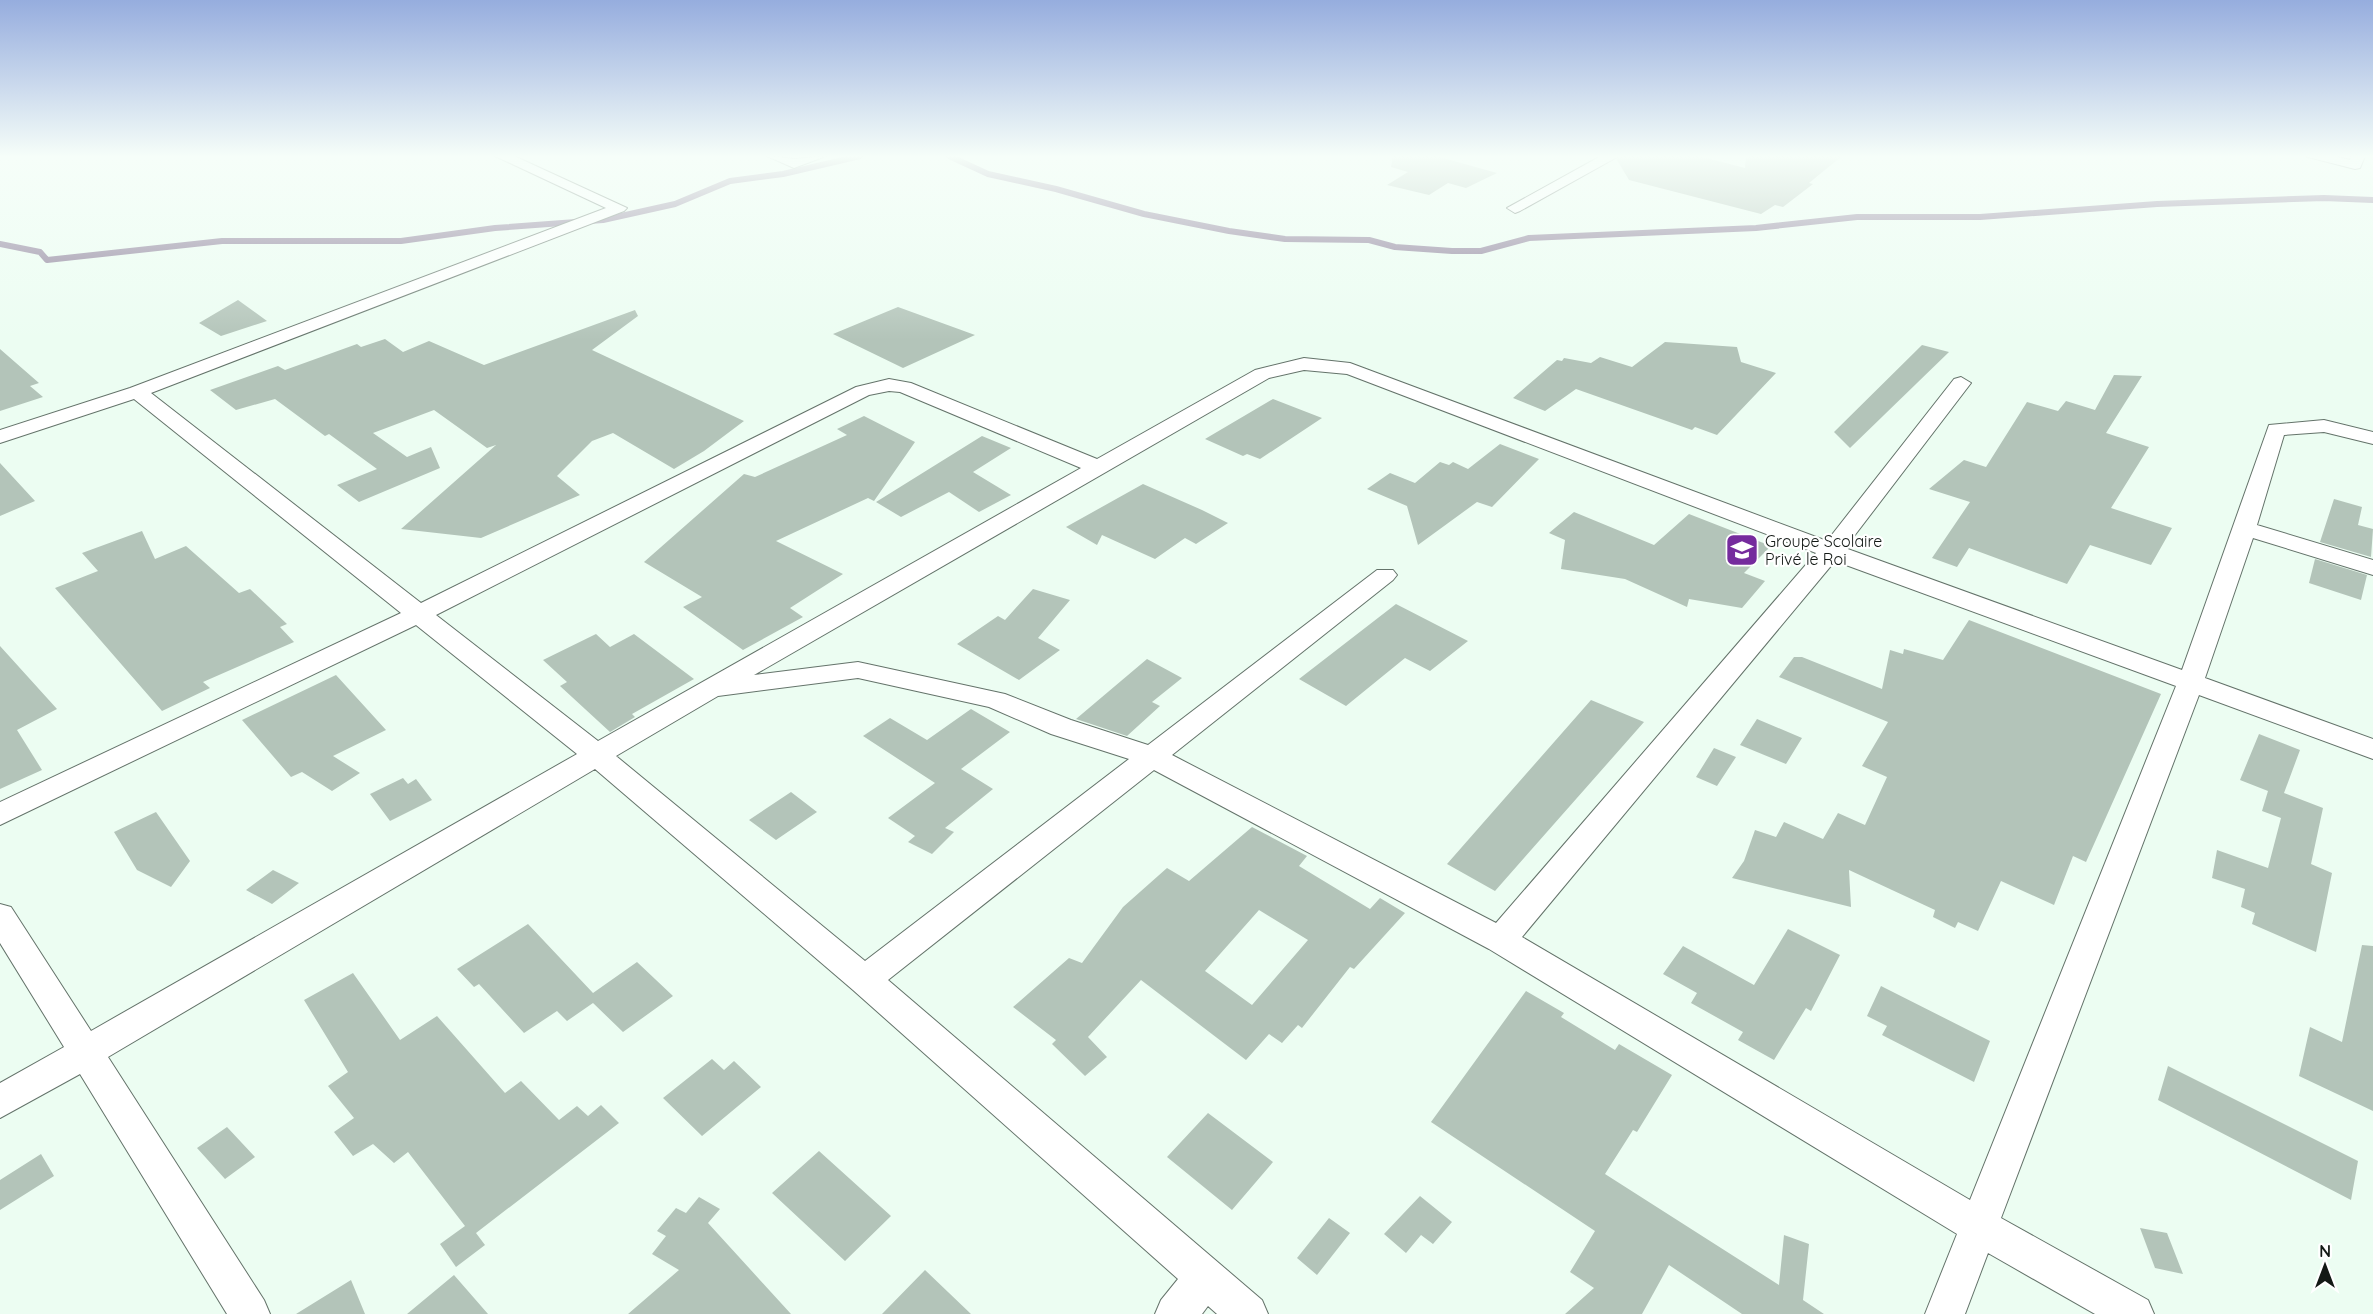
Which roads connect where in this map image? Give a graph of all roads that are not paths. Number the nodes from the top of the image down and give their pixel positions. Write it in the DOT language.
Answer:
graph roads {
  1 [pos="595,217"];
  2 [pos="1961,383"];
  3 [pos="137,392"];
  4 [pos="0,437"];
  5 [pos="2373,438"];
  6 [pos="1100,468"];
  7 [pos="2245,528"];
  8 [pos="1831,550"];
  9 [pos="2373,568"];
  10 [pos="1385,575"];
  11 [pos="419,614"];
  12 [pos="2190,683"];
  13 [pos="708,690"];
  14 [pos="2373,748"];
  15 [pos="598,756"];
  16 [pos="1153,757"];
  17 [pos="0,814"];
  18 [pos="0,916"];
  19 [pos="1500,940"];
  20 [pos="865,980"];
  21 [pos="86,1051"];
  22 [pos="0,1102"];
  23 [pos="1980,1227"];
  24 [pos="1206,1278"];
  25 [pos="250,1314"];
  26 [pos="1175,1314"];
  27 [pos="1248,1314"];
  28 [pos="1945,1314"];
  29 [pos="2134,1314"];
  1 -- 3 [label="street"];
  2 -- 8 [label="street"];
  3 -- 4 [label="street"];
  3 -- 11 [label="street"];
  5 -- 7 [label="street"];
  6 -- 8 [label="street"];
  6 -- 11 [label="street"];
  6 -- 13 [label="street"];
  7 -- 9 [label="street"];
  7 -- 12 [label="street"];
  8 -- 12 [label="street"];
  8 -- 19 [label="street"];
  10 -- 16 [label="street"];
  11 -- 15 [label="street"];
  11 -- 17 [label="street"];
  12 -- 14 [label="street"];
  12 -- 23 [label="street"];
  13 -- 15 [label="street"];
  13 -- 16 [label="street"];
  15 -- 20 [label="street"];
  15 -- 21 [label="street"];
  16 -- 19 [label="street"];
  16 -- 20 [label="street"];
  18 -- 21 [label="street"];
  19 -- 23 [label="street"];
  20 -- 24 [label="street"];
  21 -- 22 [label="street"];
  21 -- 25 [label="street"];
  23 -- 28 [label="street"];
  23 -- 29 [label="street"];
  24 -- 26 [label="street"];
  24 -- 27 [label="street"];
}
